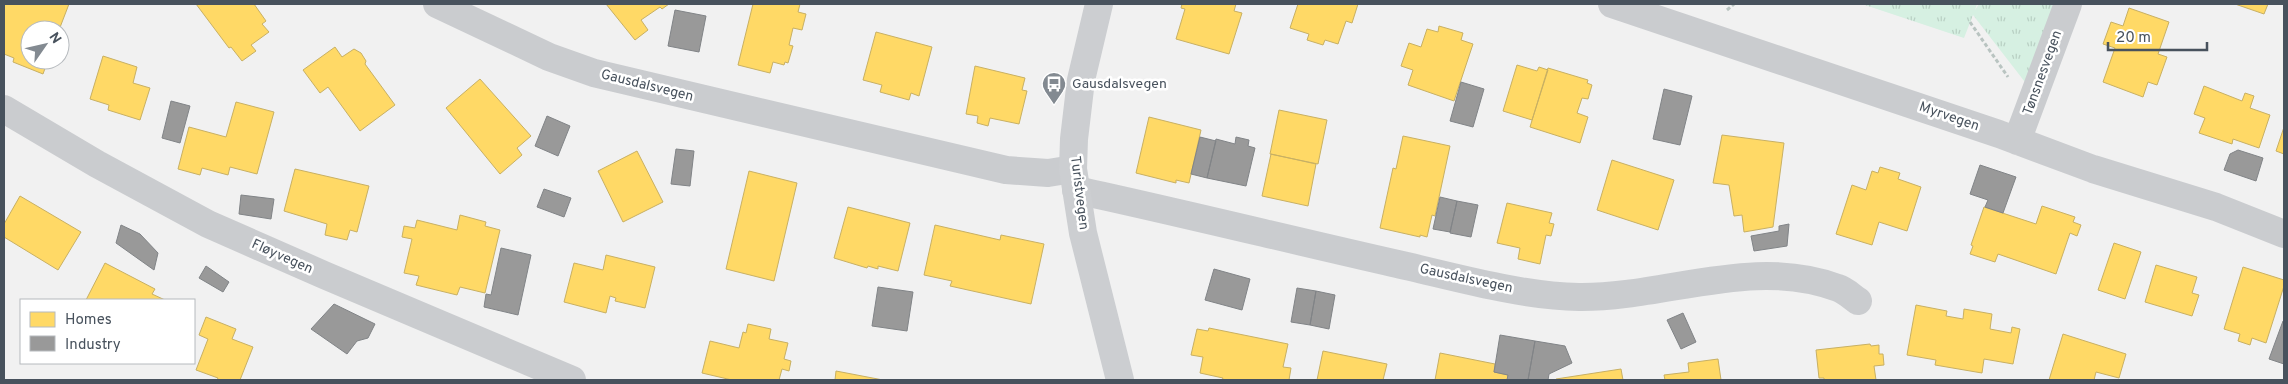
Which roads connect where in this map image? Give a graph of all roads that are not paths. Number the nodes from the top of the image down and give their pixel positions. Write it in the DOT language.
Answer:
graph roads {
  1 [pos="437,4"];
  2 [pos="1099,4"];
  3 [pos="1612,4"];
  4 [pos="2068,4"];
  5 [pos="4,109"];
  6 [pos="2017,141"];
  7 [pos="1075,179"];
  8 [pos="2284,234"];
  9 [pos="1858,301"];
  10 [pos="572,380"];
  11 [pos="1120,380"];
  1 -- 7 [label="street, Gausdalsvegen"];
  2 -- 7 [label="street, Turistvegen"];
  3 -- 6 [label="street, Myrvegen"];
  4 -- 6 [label="street, Tønsnesvegen"];
  5 -- 10 [label="street, Fløyvegen"];
  6 -- 8 [label="street, Myrvegen"];
  7 -- 9 [label="street, Gausdalsvegen"];
  7 -- 11 [label="street, Turistvegen"];
}
